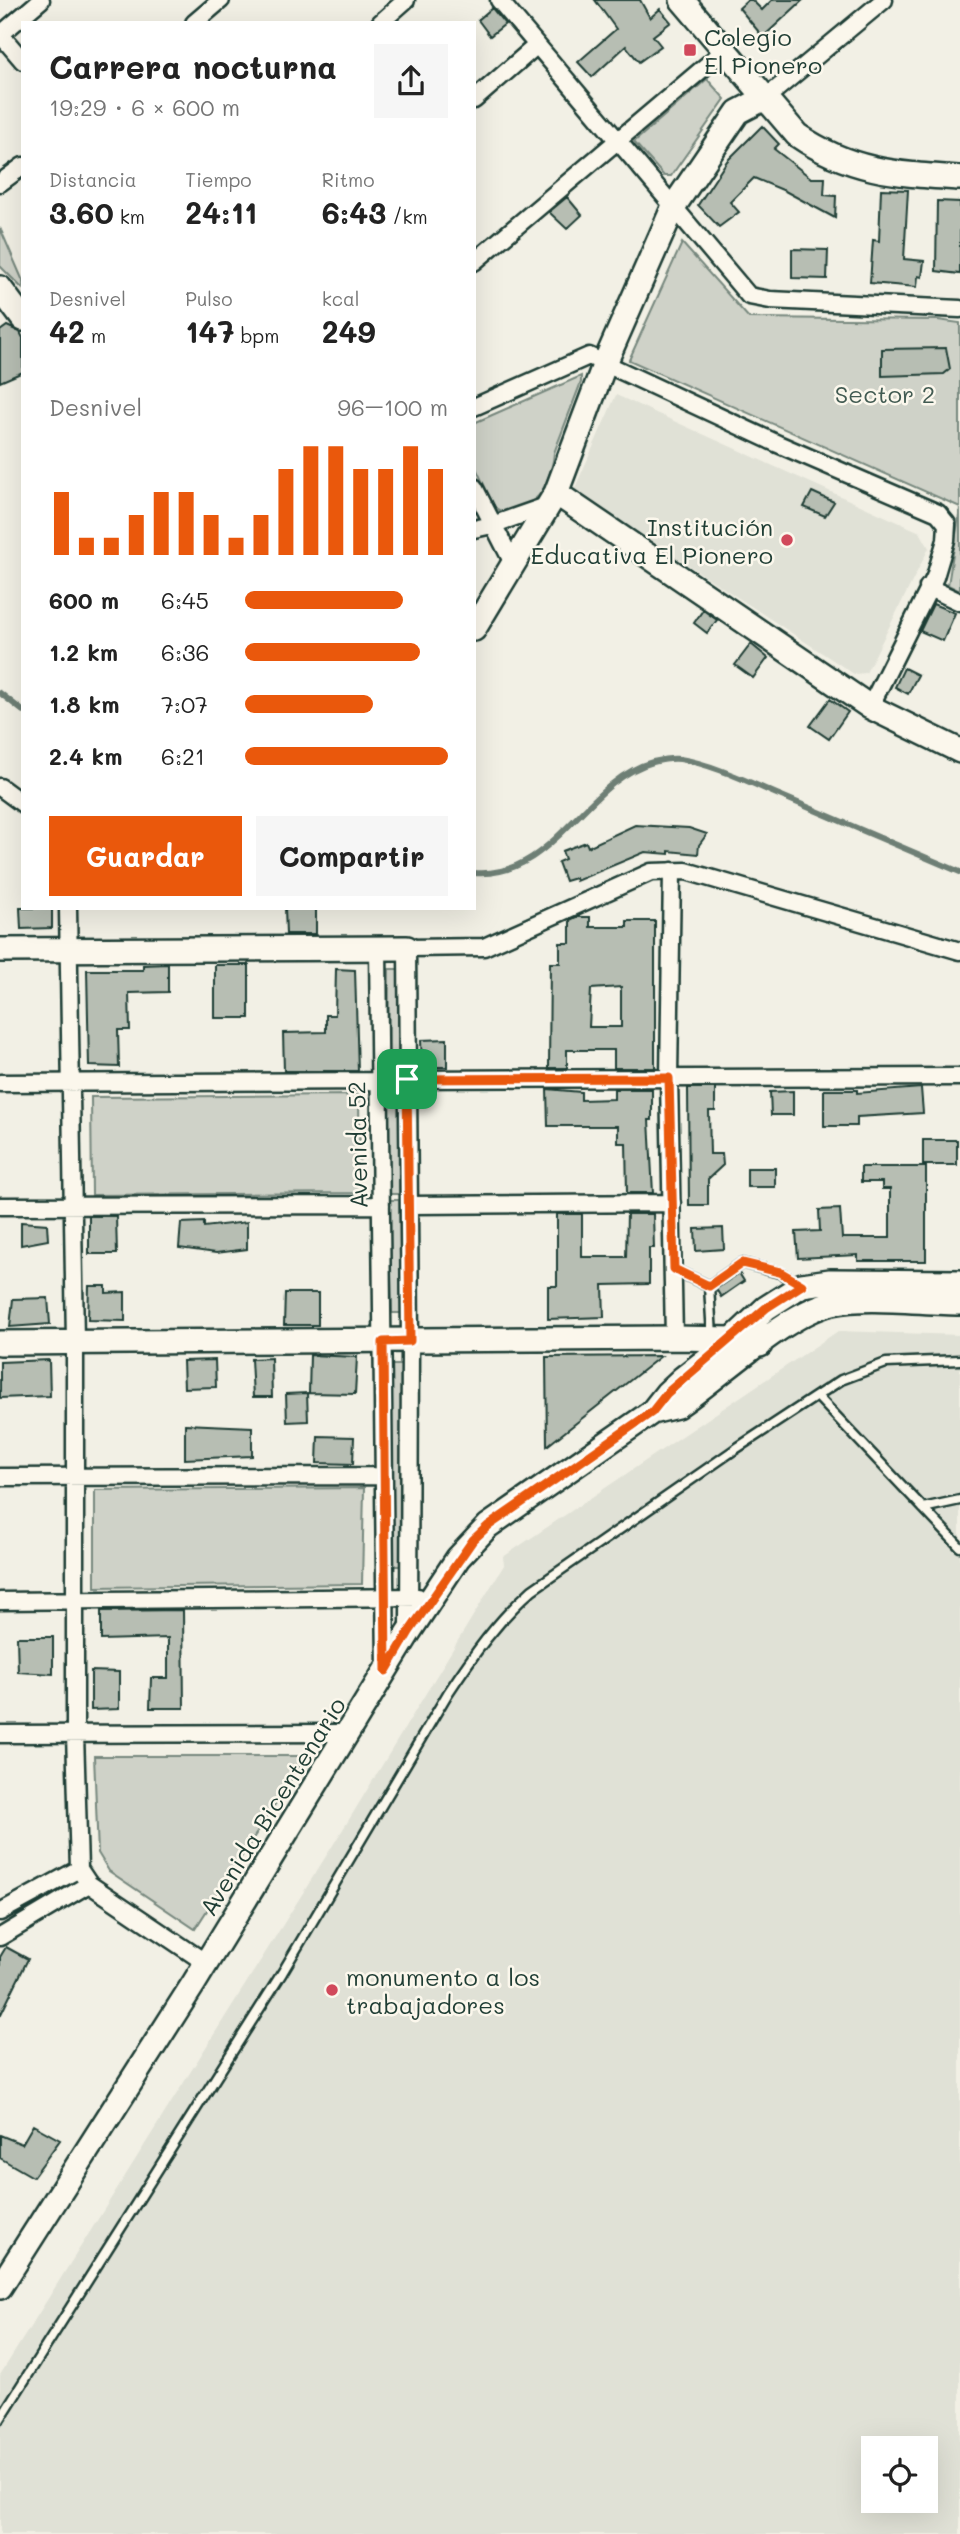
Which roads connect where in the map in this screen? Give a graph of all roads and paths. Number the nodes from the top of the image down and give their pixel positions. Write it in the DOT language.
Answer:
graph roads {
  1 [pos="41,0"];
  2 [pos="221,0"];
  3 [pos="406,0"];
  4 [pos="499,0"];
  5 [pos="682,0"];
  6 [pos="884,0"];
  7 [pos="196,21"];
  8 [pos="382,21"];
  9 [pos="0,34"];
  10 [pos="537,45"];
  11 [pos="726,49"];
  12 [pos="21,59"];
  13 [pos="767,97"];
  14 [pos="476,98"];
  15 [pos="618,141"];
  16 [pos="21,167"];
  17 [pos="960,178"];
  18 [pos="0,183"];
  19 [pos="674,206"];
  20 [pos="476,260"];
  21 [pos="0,288"];
  22 [pos="960,309"];
  23 [pos="21,316"];
  24 [pos="605,363"];
  25 [pos="476,406"];
  26 [pos="476,491"];
  27 [pos="552,499"];
  28 [pos="492,525"];
  29 [pos="476,529"];
  30 [pos="514,565"];
  31 [pos="928,587"];
  32 [pos="960,603"];
  33 [pos="476,626"];
  34 [pos="870,707"];
  35 [pos="960,751"];
  36 [pos="0,787"];
  37 [pos="21,803"];
  38 [pos="672,871"];
  39 [pos="68,910"];
  40 [pos="378,948"];
  41 [pos="407,948"];
  42 [pos="0,950"];
  43 [pos="69,950"];
  44 [pos="960,951"];
  45 [pos="960,1077"];
  46 [pos="669,1078"];
  47 [pos="407,1079"];
  48 [pos="379,1081"];
  49 [pos="71,1082"];
  50 [pos="0,1083"];
  51 [pos="672,1203"];
  52 [pos="381,1205"];
  53 [pos="409,1205"];
  54 [pos="0,1206"];
  55 [pos="73,1207"];
  56 [pos="674,1269"];
  57 [pos="960,1282"];
  58 [pos="802,1285"];
  59 [pos="709,1286"];
  60 [pos="960,1303"];
  61 [pos="674,1338"];
  62 [pos="722,1339"];
  63 [pos="410,1341"];
  64 [pos="75,1342"];
  65 [pos="383,1342"];
  66 [pos="0,1343"];
  67 [pos="760,1345"];
  68 [pos="960,1360"];
  69 [pos="817,1396"];
  70 [pos="652,1412"];
  71 [pos="384,1476"];
  72 [pos="0,1477"];
  73 [pos="75,1477"];
  74 [pos="960,1500"];
  75 [pos="923,1508"];
  76 [pos="960,1547"];
  77 [pos="384,1597"];
  78 [pos="421,1597"];
  79 [pos="0,1601"];
  80 [pos="75,1601"];
  81 [pos="386,1671"];
  82 [pos="349,1733"];
  83 [pos="0,1734"];
  84 [pos="75,1734"];
  85 [pos="79,1869"];
  86 [pos="89,1885"];
  87 [pos="0,1912"];
  88 [pos="0,1937"];
  89 [pos="206,1963"];
  90 [pos="0,2287"];
  91 [pos="0,2419"];
  1 -- 9 [label="street"];
  2 -- 7 [label="street"];
  3 -- 8 [label="street"];
  4 -- 10 [label="street"];
  5 -- 11 [label="street"];
  6 -- 13 [label="street"];
  9 -- 12 [label="street"];
  10 -- 14 [label="street"];
  10 -- 15 [label="street"];
  11 -- 13 [label="street"];
  11 -- 15 [label="street"];
  13 -- 17 [label="street"];
  13 -- 19 [label="street"];
  15 -- 19 [label="street"];
  15 -- 20 [label="street"];
  16 -- 18 [label="street"];
  19 -- 22 [label="street"];
  19 -- 24 [label="street"];
  21 -- 23 [label="street"];
  24 -- 25 [label="street"];
  24 -- 27 [label="street"];
  24 -- 31 [label="street"];
  26 -- 28 [label="street"];
  27 -- 28 [label="street"];
  27 -- 30 [label="street"];
  27 -- 34 [label="street"];
  28 -- 29 [label="street"];
  28 -- 30 [label="street"];
  30 -- 33 [label="street"];
  31 -- 32 [label="street"];
  31 -- 34 [label="street"];
  34 -- 35 [label="street"];
  36 -- 37 [label="street"];
  38 -- 41 [label="street"];
  38 -- 44 [label="street"];
  38 -- 46 [label="street"];
  39 -- 43 [label="street"];
  40 -- 41 [label="street"];
  40 -- 43 [label="street"];
  40 -- 48 [label="street, Avenida 52"];
  41 -- 47 [label="street"];
  42 -- 43 [label="street"];
  43 -- 49 [label="street"];
  45 -- 46 [label="street"];
  46 -- 47 [label="street"];
  46 -- 51 [label="street"];
  47 -- 53 [label="street"];
  48 -- 49 [label="street"];
  48 -- 52 [label="street, Avenida 52"];
  49 -- 50 [label="street"];
  49 -- 55 [label="street"];
  51 -- 53 [label="street"];
  51 -- 56 [label="street"];
  52 -- 55 [label="street"];
  52 -- 65 [label="street, Avenida 52"];
  53 -- 63 [label="street"];
  54 -- 55 [label="street"];
  55 -- 64 [label="street"];
  56 -- 59 [label="lane"];
  56 -- 61 [label="street"];
  57 -- 58 [label="street"];
  58 -- 59 [label="lane"];
  58 -- 62 [label="street, Avenida Bicentenario"];
  59 -- 62 [label="lane"];
  60 -- 67 [label="street, Avenida Bicentenario"];
  61 -- 62 [label="street"];
  61 -- 63 [label="street"];
  62 -- 67 [label="street"];
  62 -- 70 [label="street, Avenida Bicentenario"];
  63 -- 65 [label="street"];
  63 -- 78 [label="street"];
  64 -- 65 [label="street"];
  64 -- 66 [label="street"];
  64 -- 73 [label="street"];
  65 -- 71 [label="street, Avenida 52"];
  67 -- 70 [label="street, Avenida Bicentenario"];
  68 -- 69 [label="lane"];
  69 -- 75 [label="lane"];
  69 -- 91 [label="lane"];
  70 -- 78 [label="street, Avenida Bicentenario"];
  71 -- 73 [label="street"];
  71 -- 77 [label="street, Avenida 52"];
  72 -- 73 [label="street"];
  73 -- 80 [label="street"];
  74 -- 75 [label="lane"];
  75 -- 76 [label="lane"];
  77 -- 78 [label="street"];
  77 -- 80 [label="street"];
  77 -- 81 [label="street, Avenida 52"];
  78 -- 81 [label="street, Avenida Bicentenario"];
  79 -- 80 [label="street"];
  80 -- 84 [label="street"];
  81 -- 82 [label="street, Avenida Bicentenario"];
  82 -- 84 [label="street"];
  82 -- 89 [label="street, Avenida Bicentenario"];
  83 -- 84 [label="street"];
  84 -- 85 [label="street"];
  85 -- 86 [label="street"];
  85 -- 87 [label="street"];
  86 -- 88 [label="street"];
  86 -- 89 [label="street"];
  89 -- 90 [label="street, Avenida Bicentenario"];
}
